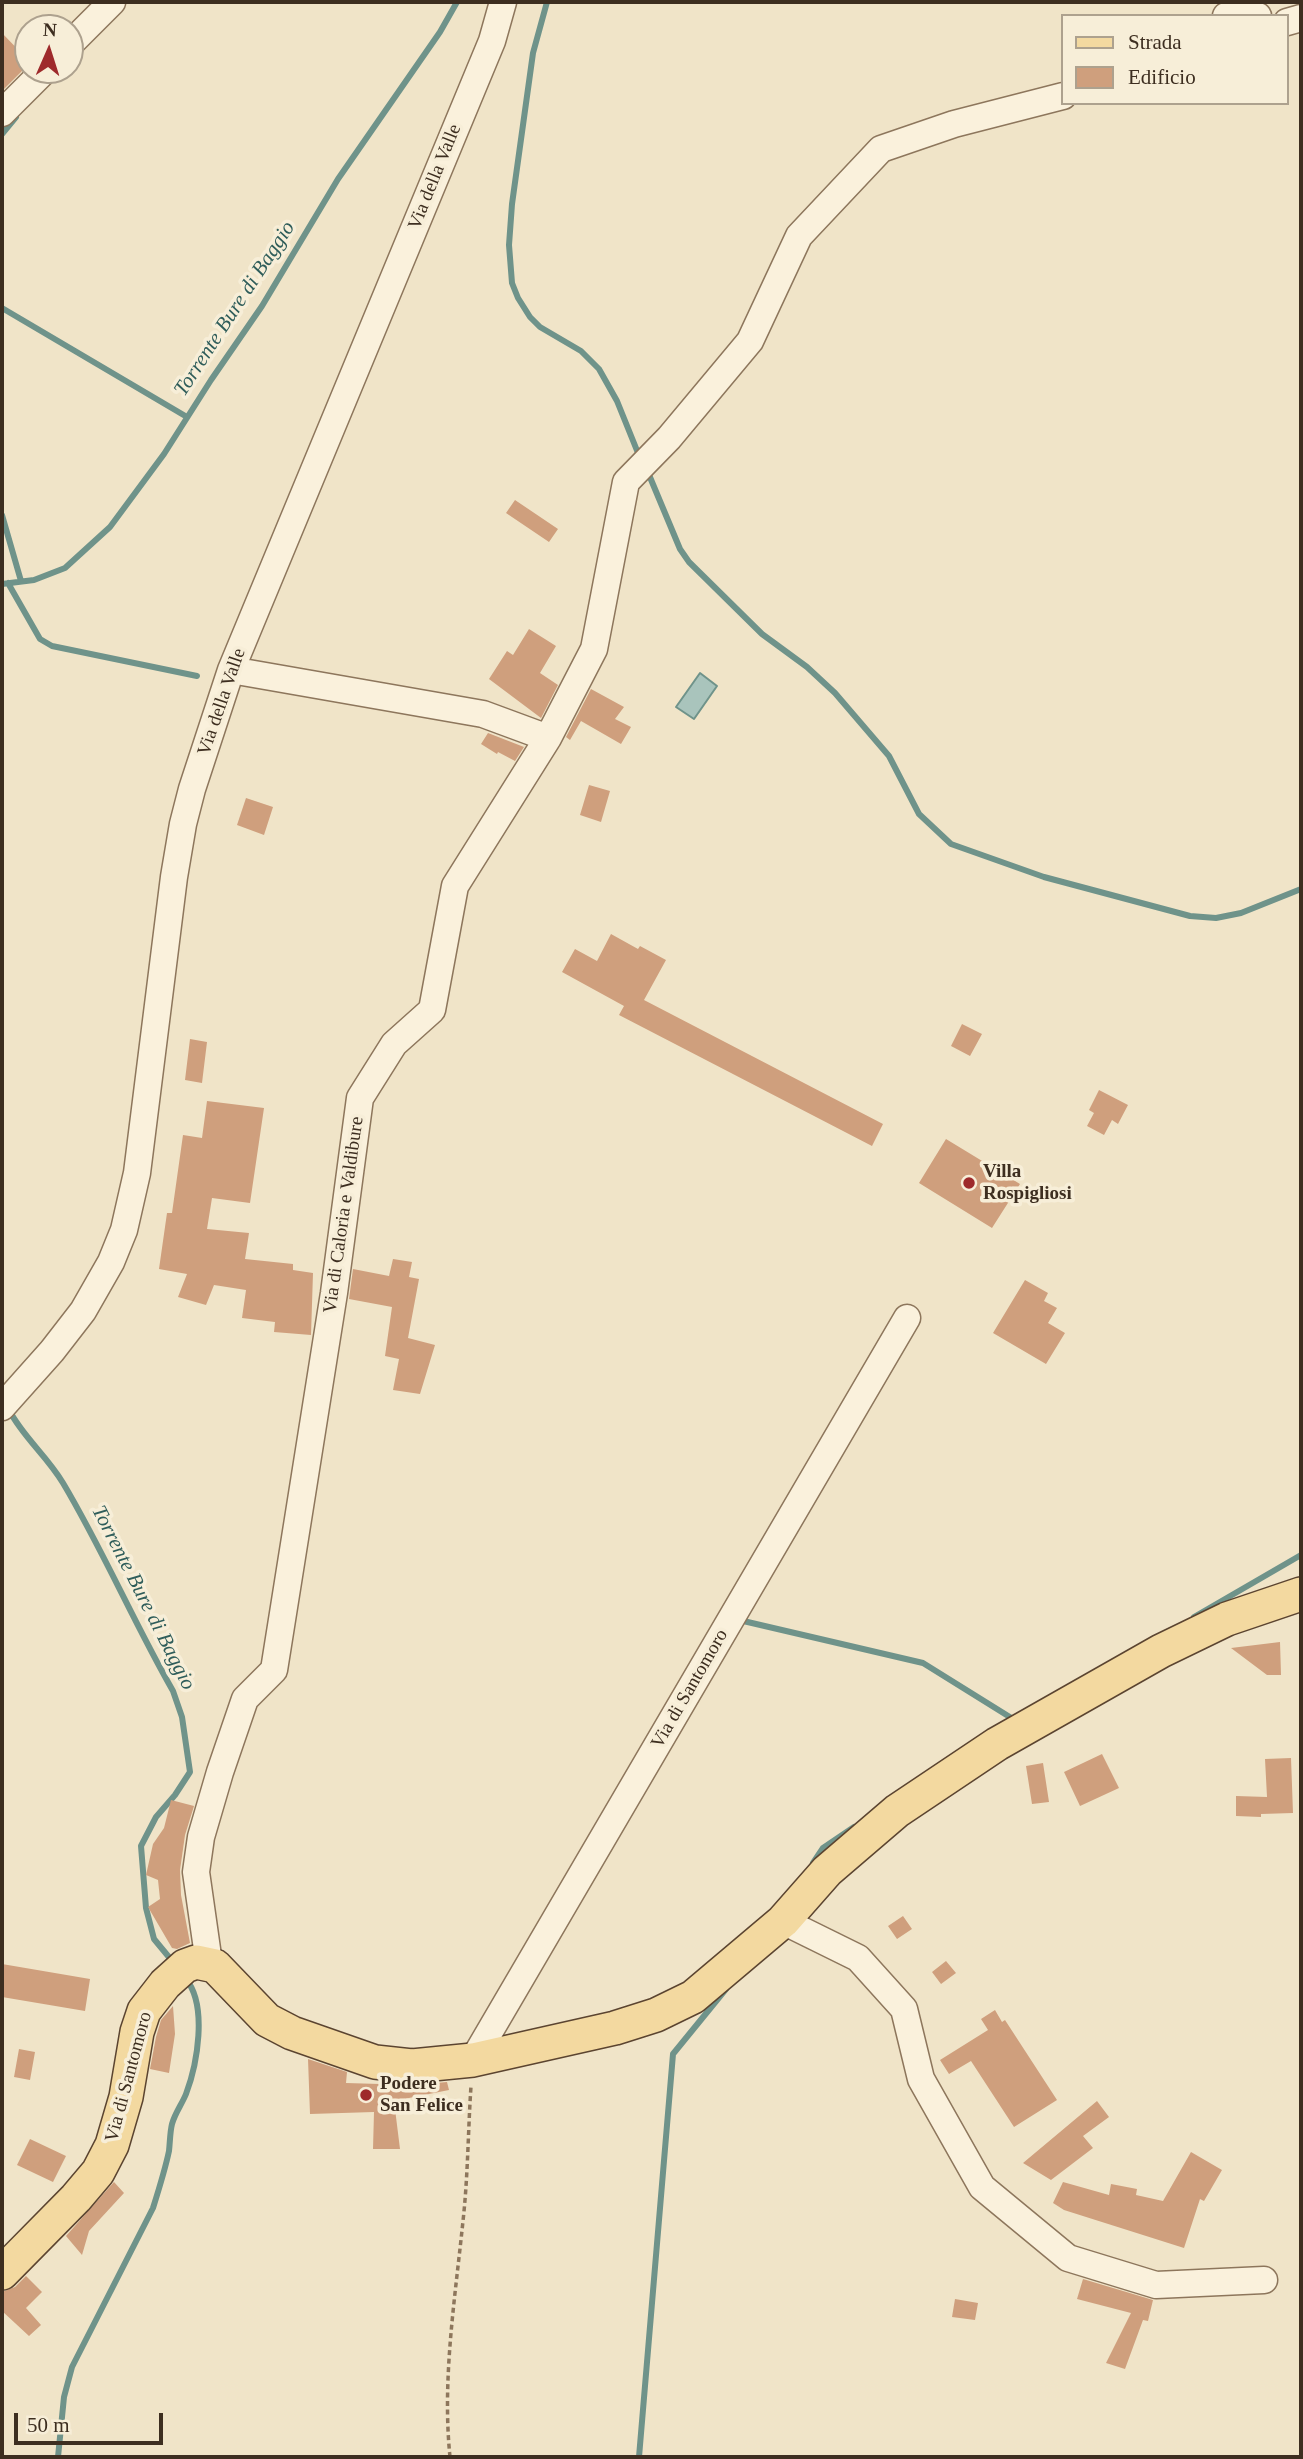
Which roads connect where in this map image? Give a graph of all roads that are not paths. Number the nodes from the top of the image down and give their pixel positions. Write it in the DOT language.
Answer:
graph roads {
  1 [pos="112,2"];
  2 [pos="503,2"];
  3 [pos="84,30"];
  4 [pos="31,84"];
  5 [pos="1062,96"];
  6 [pos="2,113"];
  7 [pos="231,670"];
  8 [pos="548,738"];
  9 [pos="907,1318"];
  10 [pos="2,1407"];
  11 [pos="1301,1594"];
  12 [pos="783,1921"];
  13 [pos="186,1971"];
  14 [pos="473,2060"];
  15 [pos="2,2273"];
  16 [pos="1264,2280"];
  1 -- 3 [label="street"];
  2 -- 7 [label="street, Via della Valle"];
  4 -- 6 [label="street"];
  5 -- 8 [label="street, Via di Caloria e Valdibure"];
  7 -- 8 [label="street"];
  7 -- 10 [label="street, Via della Valle"];
  8 -- 13 [label="street, Via di Caloria e Valdibure"];
  9 -- 14 [label="street, Via di Santomoro"];
  11 -- 12 [label="main road"];
  12 -- 14 [label="main road"];
  12 -- 16 [label="street"];
  13 -- 14 [label="main road"];
  13 -- 15 [label="main road, Via di Santomoro"];
}
